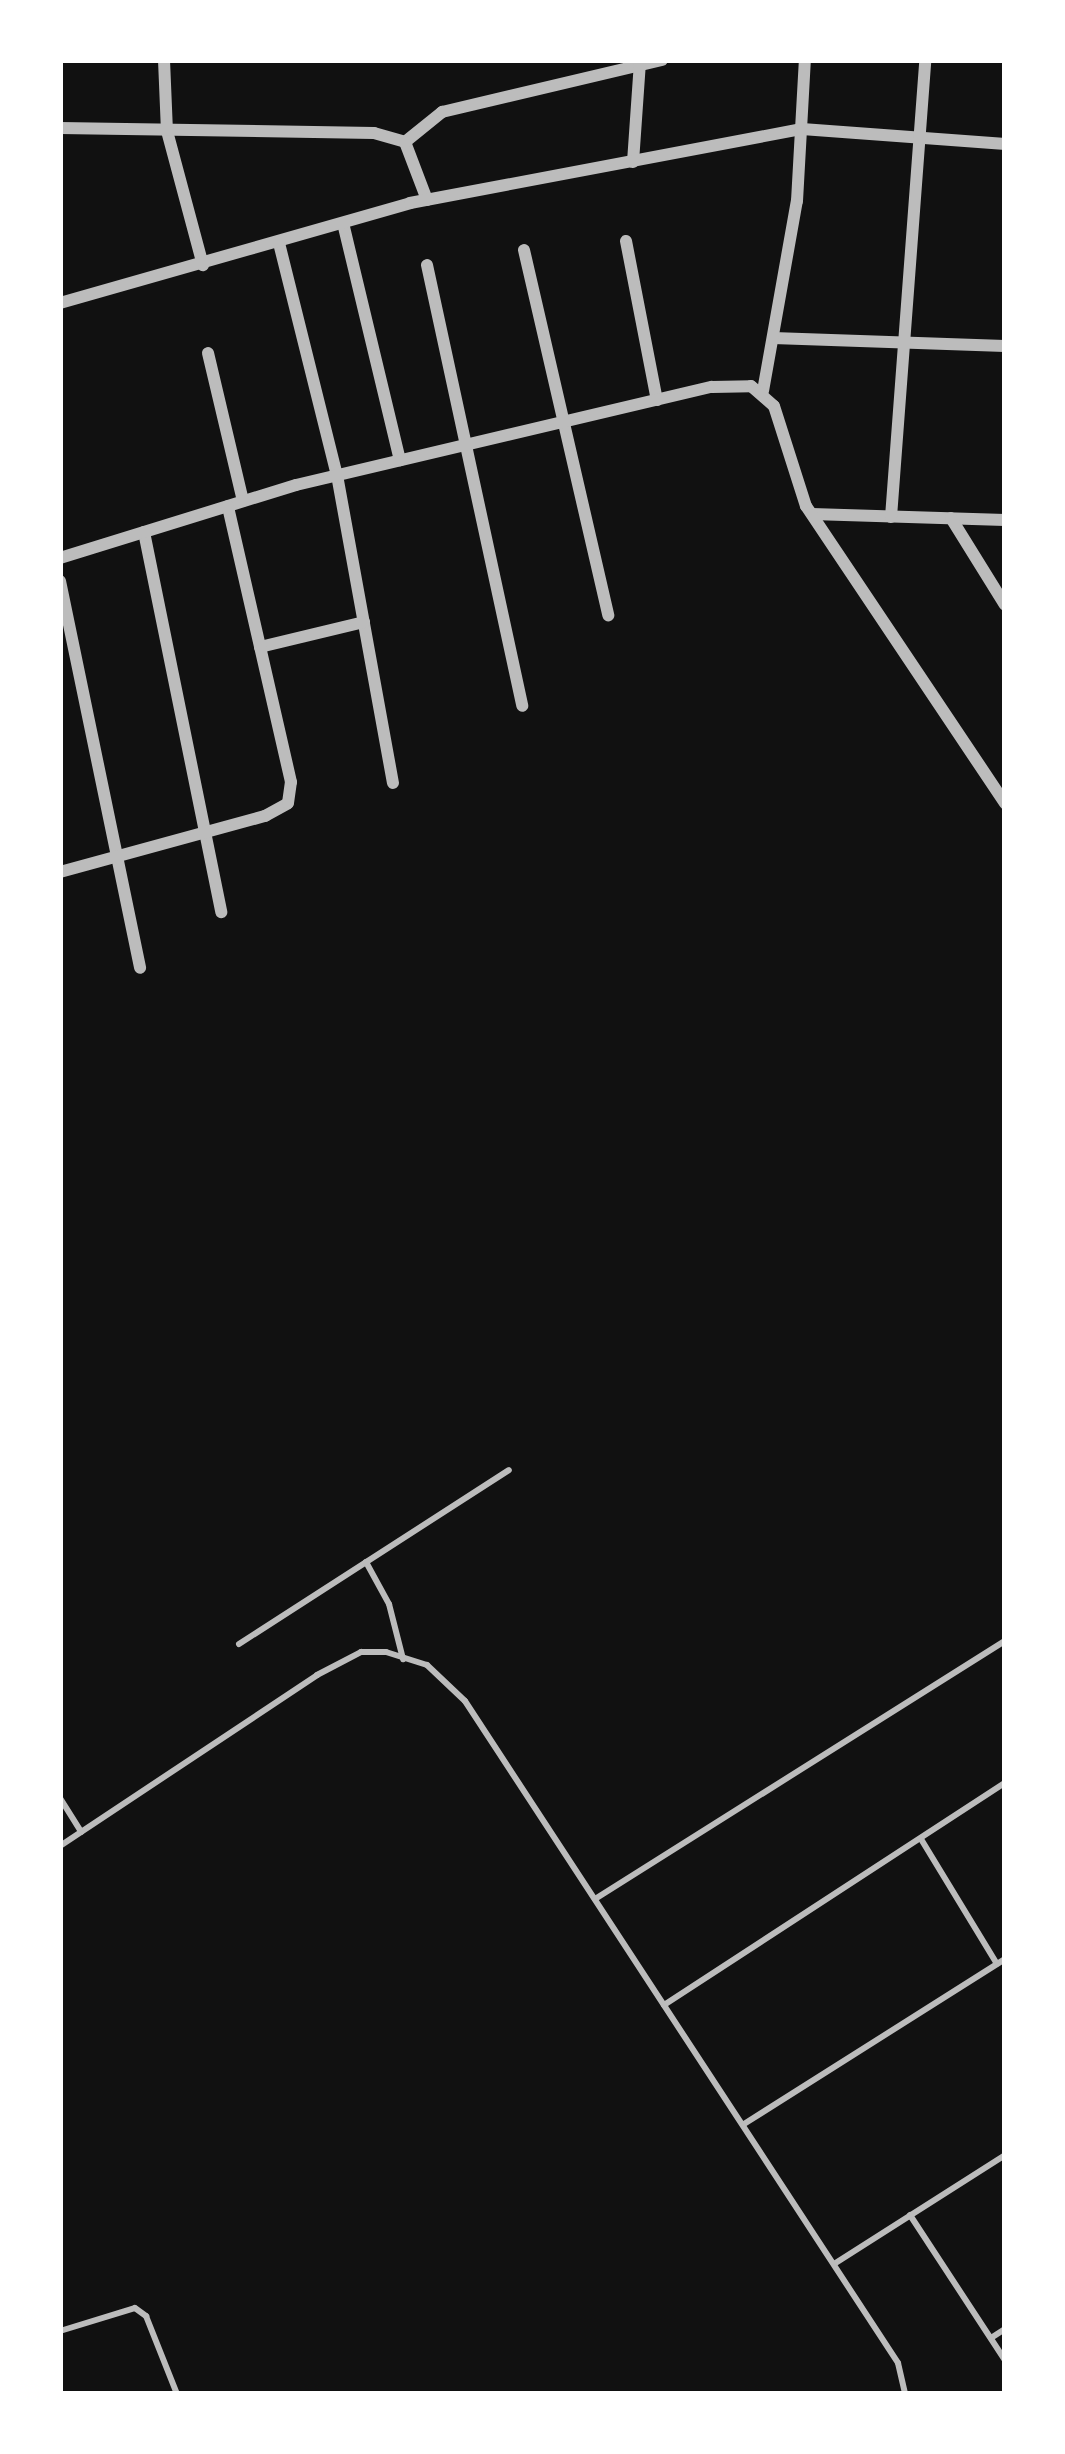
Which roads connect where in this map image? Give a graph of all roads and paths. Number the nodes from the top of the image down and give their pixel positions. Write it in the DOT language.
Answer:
graph roads {
  1 [pos="164,60"];
  2 [pos="662,60"];
  3 [pos="806,60"];
  4 [pos="925,60"];
  5 [pos="640,62"];
  6 [pos="802,129"];
  7 [pos="62,130"];
  8 [pos="167,131"];
  9 [pos="920,139"];
  10 [pos="405,142"];
  11 [pos="1005,144"];
  12 [pos="633,162"];
  13 [pos="428,200"];
  14 [pos="343,224"];
  15 [pos="626,241"];
  16 [pos="279,242"];
  17 [pos="524,250"];
  18 [pos="203,265"];
  19 [pos="428,265"];
  20 [pos="60,303"];
  21 [pos="773,338"];
  22 [pos="904,342"];
  23 [pos="1005,346"];
  24 [pos="208,352"];
  25 [pos="763,391"];
  26 [pos="657,400"];
  27 [pos="564,422"];
  28 [pos="462,446"];
  29 [pos="400,460"];
  30 [pos="337,475"];
  31 [pos="243,501"];
  32 [pos="228,506"];
  33 [pos="812,514"];
  34 [pos="891,517"];
  35 [pos="951,518"];
  36 [pos="1005,520"];
  37 [pos="144,532"];
  38 [pos="60,558"];
  39 [pos="60,581"];
  40 [pos="1005,605"];
  41 [pos="608,615"];
  42 [pos="364,622"];
  43 [pos="260,647"];
  44 [pos="522,706"];
  45 [pos="393,783"];
  46 [pos="1000,784"];
  47 [pos="1005,803"];
  48 [pos="204,831"];
  49 [pos="113,857"];
  50 [pos="60,872"];
  51 [pos="221,912"];
  52 [pos="140,968"];
  53 [pos="509,1470"];
  54 [pos="366,1562"];
  55 [pos="1005,1642"];
  56 [pos="239,1644"];
  57 [pos="404,1659"];
  58 [pos="1005,1783"];
  59 [pos="60,1798"];
  60 [pos="81,1832"];
  61 [pos="920,1838"];
  62 [pos="60,1846"];
  63 [pos="595,1899"];
  64 [pos="1001,1962"];
  65 [pos="664,2005"];
  66 [pos="743,2125"];
  67 [pos="1005,2155"];
  68 [pos="910,2215"];
  69 [pos="834,2264"];
  70 [pos="1005,2329"];
  71 [pos="60,2332"];
  72 [pos="991,2338"];
  73 [pos="1005,2360"];
  74 [pos="177,2394"];
  75 [pos="905,2394"];
  1 -- 8 [label="street"];
  2 -- 5 [label="street"];
  3 -- 6 [label="street"];
  4 -- 9 [label="street"];
  5 -- 10 [label="street"];
  5 -- 12 [label="street"];
  6 -- 9 [label="street"];
  6 -- 12 [label="street"];
  6 -- 21 [label="street"];
  7 -- 8 [label="street"];
  8 -- 10 [label="street"];
  8 -- 18 [label="street"];
  9 -- 11 [label="street"];
  9 -- 22 [label="street"];
  10 -- 13 [label="street"];
  12 -- 13 [label="street"];
  13 -- 14 [label="street"];
  14 -- 16 [label="street"];
  14 -- 29 [label="street"];
  15 -- 26 [label="street"];
  16 -- 18 [label="street"];
  16 -- 30 [label="street"];
  17 -- 27 [label="street"];
  18 -- 20 [label="street"];
  19 -- 28 [label="street"];
  21 -- 22 [label="street"];
  21 -- 25 [label="street"];
  22 -- 23 [label="street"];
  22 -- 34 [label="street"];
  24 -- 31 [label="street"];
  25 -- 26 [label="street"];
  25 -- 33 [label="street"];
  26 -- 27 [label="street"];
  27 -- 28 [label="street"];
  27 -- 41 [label="street"];
  28 -- 29 [label="street"];
  28 -- 44 [label="street"];
  29 -- 30 [label="street"];
  30 -- 31 [label="street"];
  30 -- 42 [label="street"];
  31 -- 32 [label="street"];
  32 -- 37 [label="street"];
  32 -- 43 [label="street"];
  33 -- 34 [label="street"];
  33 -- 46 [label="street"];
  34 -- 35 [label="street"];
  35 -- 36 [label="street"];
  35 -- 40 [label="street"];
  37 -- 38 [label="street"];
  37 -- 48 [label="street"];
  39 -- 49 [label="street"];
  42 -- 43 [label="street"];
  42 -- 45 [label="street"];
  43 -- 48 [label="street"];
  46 -- 47 [label="street"];
  48 -- 49 [label="street"];
  48 -- 51 [label="street"];
  49 -- 50 [label="street"];
  49 -- 52 [label="street"];
  53 -- 54 [label="lane"];
  54 -- 56 [label="lane"];
  54 -- 57 [label="lane"];
  55 -- 63 [label="lane"];
  57 -- 60 [label="lane"];
  57 -- 63 [label="lane"];
  58 -- 61 [label="lane"];
  59 -- 60 [label="lane"];
  60 -- 62 [label="lane"];
  61 -- 64 [label="lane"];
  61 -- 65 [label="lane"];
  63 -- 65 [label="lane"];
  64 -- 66 [label="lane"];
  65 -- 66 [label="lane"];
  66 -- 69 [label="lane"];
  67 -- 68 [label="lane"];
  68 -- 69 [label="lane"];
  68 -- 72 [label="lane"];
  69 -- 75 [label="lane"];
  70 -- 72 [label="lane"];
  71 -- 74 [label="lane"];
  72 -- 73 [label="lane"];
}
